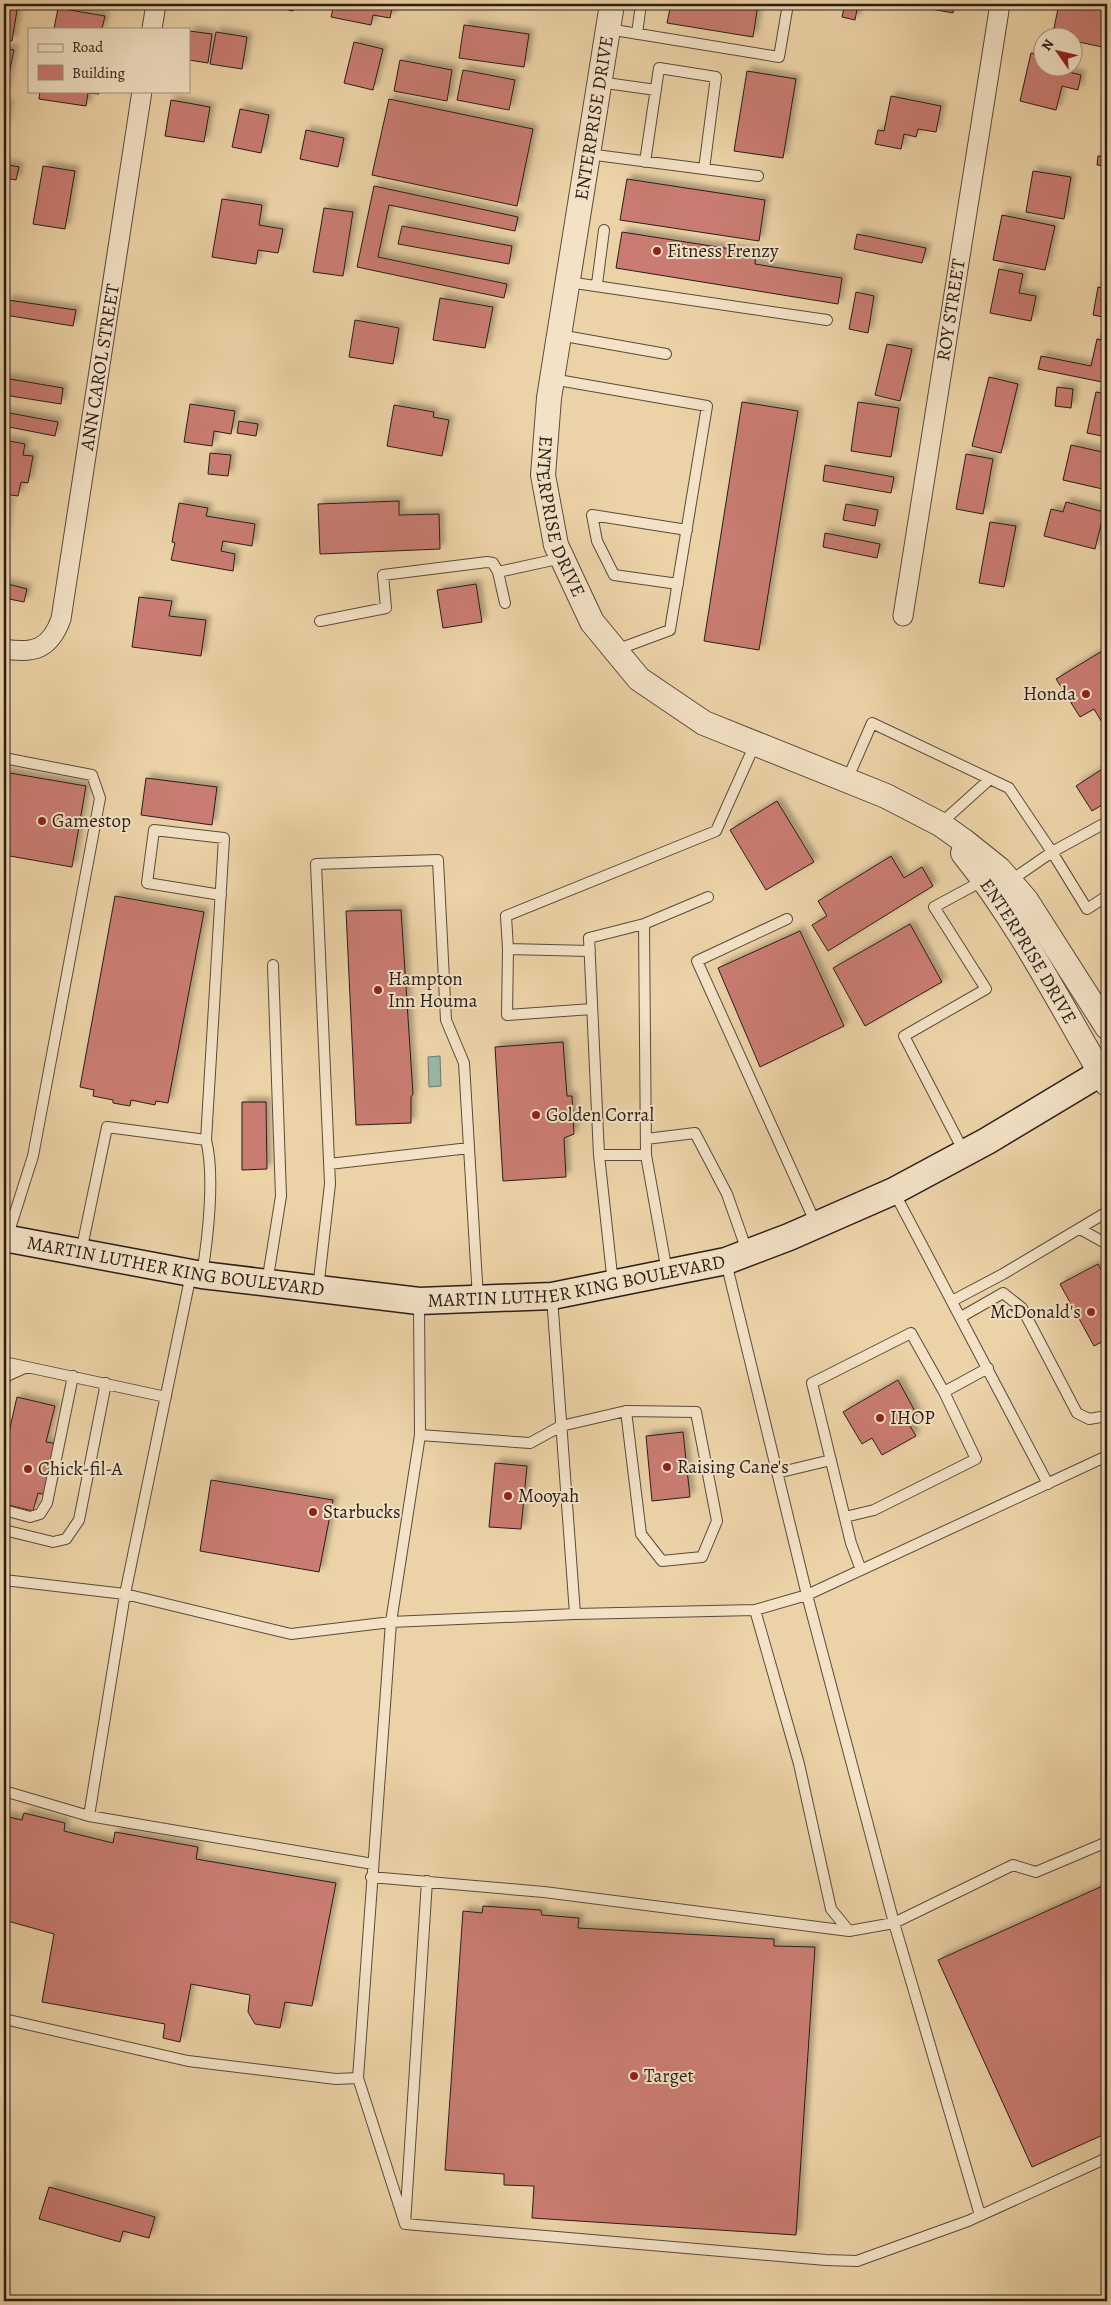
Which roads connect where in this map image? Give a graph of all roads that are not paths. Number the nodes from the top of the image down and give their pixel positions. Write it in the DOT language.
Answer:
graph roads {
  1 [pos="156,4"];
  2 [pos="612,4"];
  3 [pos="641,4"];
  4 [pos="788,4"];
  5 [pos="1000,4"];
  6 [pos="152,28"];
  7 [pos="608,29"];
  8 [pos="637,34"];
  9 [pos="600,82"];
  10 [pos="656,90"];
  11 [pos="142,92"];
  12 [pos="588,154"];
  13 [pos="645,162"];
  14 [pos="704,169"];
  15 [pos="758,176"];
  16 [pos="604,230"];
  17 [pos="568,282"];
  18 [pos="597,284"];
  19 [pos="827,320"];
  20 [pos="559,336"];
  21 [pos="666,354"];
  22 [pos="552,379"];
  23 [pos="687,530"];
  24 [pos="563,558"];
  25 [pos="498,572"];
  26 [pos="678,584"];
  27 [pos="504,603"];
  28 [pos="903,616"];
  29 [pos="320,621"];
  30 [pos="4,649"];
  31 [pos="615,650"];
  32 [pos="755,744"];
  33 [pos="4,758"];
  34 [pos="990,779"];
  35 [pos="847,781"];
  36 [pos="1107,822"];
  37 [pos="940,824"];
  38 [pos="1052,852"];
  39 [pos="985,880"];
  40 [pos="1010,881"];
  41 [pos="221,895"];
  42 [pos="1107,896"];
  43 [pos="708,897"];
  44 [pos="787,919"];
  45 [pos="644,924"];
  46 [pos="508,949"];
  47 [pos="590,951"];
  48 [pos="273,965"];
  49 [pos="592,1009"];
  50 [pos="1107,1027"];
  51 [pos="1105,1076"];
  52 [pos="646,1139"];
  53 [pos="206,1140"];
  54 [pos="469,1148"];
  55 [pos="965,1152"];
  56 [pos="599,1155"];
  57 [pos="646,1155"];
  58 [pos="329,1164"];
  59 [pos="894,1191"];
  60 [pos="1107,1212"];
  61 [pos="816,1226"];
  62 [pos="1080,1229"];
  63 [pos="5,1238"];
  64 [pos="1107,1244"];
  65 [pos="81,1254"];
  66 [pos="737,1257"];
  67 [pos="667,1273"];
  68 [pos="197,1274"];
  69 [pos="267,1284"];
  70 [pos="613,1284"];
  71 [pos="318,1290"];
  72 [pos="552,1296"];
  73 [pos="478,1299"];
  74 [pos="419,1301"];
  75 [pos="952,1301"];
  76 [pos="961,1317"];
  77 [pos="4,1362"];
  78 [pos="28,1367"];
  79 [pos="988,1368"];
  80 [pos="73,1376"];
  81 [pos="4,1379"];
  82 [pos="106,1383"];
  83 [pos="944,1392"];
  84 [pos="166,1398"];
  85 [pos="626,1411"];
  86 [pos="1107,1416"];
  87 [pos="561,1426"];
  88 [pos="420,1435"];
  89 [pos="1107,1456"];
  90 [pos="831,1460"];
  91 [pos="777,1473"];
  92 [pos="1048,1484"];
  93 [pos="4,1510"];
  94 [pos="845,1517"];
  95 [pos="4,1530"];
  96 [pos="861,1570"];
  97 [pos="4,1580"];
  98 [pos="125,1594"];
  99 [pos="807,1595"];
  100 [pos="755,1610"];
  101 [pos="575,1614"];
  102 [pos="391,1622"];
  103 [pos="4,1791"];
  104 [pos="89,1816"];
  105 [pos="1107,1842"];
  106 [pos="372,1864"];
  107 [pos="371,1877"];
  108 [pos="427,1881"];
  109 [pos="894,1923"];
  110 [pos="849,1931"];
  111 [pos="4,2019"];
  112 [pos="358,2078"];
  113 [pos="1107,2158"];
  114 [pos="980,2215"];
  115 [pos="405,2224"];
  1 -- 6 [label="street"];
  2 -- 7 [label="street, ENTERPRISE DRIVE"];
  3 -- 8 [label="lane"];
  4 -- 8 [label="lane"];
  5 -- 28 [label="street, ROY STREET"];
  7 -- 8 [label="lane"];
  7 -- 9 [label="street, ENTERPRISE DRIVE"];
  9 -- 10 [label="lane"];
  9 -- 12 [label="street, ENTERPRISE DRIVE"];
  10 -- 13 [label="lane"];
  10 -- 14 [label="lane"];
  11 -- 30 [label="street, ANN CAROL STREET"];
  12 -- 13 [label="lane"];
  12 -- 17 [label="street, ENTERPRISE DRIVE"];
  13 -- 14 [label="lane"];
  14 -- 15 [label="lane"];
  16 -- 18 [label="lane"];
  17 -- 18 [label="lane"];
  17 -- 20 [label="street, ENTERPRISE DRIVE"];
  18 -- 19 [label="lane"];
  20 -- 21 [label="lane"];
  20 -- 22 [label="street, ENTERPRISE DRIVE"];
  22 -- 23 [label="lane"];
  22 -- 24 [label="street, ENTERPRISE DRIVE"];
  23 -- 26 [label="lane"];
  23 -- 26 [label="lane"];
  24 -- 25 [label="lane"];
  24 -- 31 [label="street, ENTERPRISE DRIVE"];
  25 -- 27 [label="lane"];
  25 -- 29 [label="lane"];
  26 -- 31 [label="lane"];
  31 -- 32 [label="street, ENTERPRISE DRIVE"];
  32 -- 35 [label="street, ENTERPRISE DRIVE"];
  32 -- 46 [label="lane"];
  33 -- 63 [label="lane"];
  34 -- 35 [label="lane"];
  34 -- 37 [label="lane"];
  34 -- 38 [label="lane"];
  35 -- 37 [label="street, ENTERPRISE DRIVE"];
  36 -- 38 [label="lane"];
  37 -- 39 [label="street, ENTERPRISE DRIVE"];
  37 -- 40 [label="street, ENTERPRISE DRIVE"];
  38 -- 40 [label="lane"];
  38 -- 42 [label="lane"];
  39 -- 51 [label="street, ENTERPRISE DRIVE"];
  39 -- 55 [label="lane"];
  40 -- 50 [label="street, ENTERPRISE DRIVE"];
  41 -- 41 [label="lane"];
  41 -- 53 [label="lane"];
  43 -- 45 [label="lane"];
  44 -- 61 [label="lane"];
  45 -- 47 [label="lane"];
  45 -- 52 [label="lane"];
  46 -- 47 [label="lane"];
  46 -- 49 [label="lane"];
  47 -- 49 [label="lane"];
  48 -- 69 [label="lane"];
  49 -- 56 [label="lane"];
  51 -- 55 [label="main road, MARTIN LUTHER KING BOULEVARD"];
  52 -- 57 [label="lane"];
  52 -- 66 [label="lane"];
  53 -- 65 [label="lane"];
  53 -- 68 [label="lane"];
  54 -- 58 [label="lane"];
  54 -- 58 [label="lane"];
  54 -- 73 [label="lane"];
  55 -- 59 [label="main road, MARTIN LUTHER KING BOULEVARD"];
  56 -- 57 [label="lane"];
  56 -- 70 [label="lane"];
  57 -- 67 [label="lane"];
  58 -- 71 [label="lane"];
  59 -- 61 [label="main road, MARTIN LUTHER KING BOULEVARD"];
  59 -- 75 [label="lane"];
  60 -- 62 [label="lane"];
  61 -- 66 [label="main road, MARTIN LUTHER KING BOULEVARD"];
  62 -- 64 [label="lane"];
  62 -- 75 [label="lane"];
  63 -- 65 [label="main road, MARTIN LUTHER KING BOULEVARD"];
  65 -- 68 [label="main road, MARTIN LUTHER KING BOULEVARD"];
  66 -- 67 [label="main road, MARTIN LUTHER KING BOULEVARD"];
  66 -- 91 [label="lane"];
  67 -- 70 [label="main road, MARTIN LUTHER KING BOULEVARD"];
  68 -- 69 [label="main road, MARTIN LUTHER KING BOULEVARD"];
  68 -- 84 [label="lane"];
  69 -- 71 [label="main road, MARTIN LUTHER KING BOULEVARD"];
  70 -- 72 [label="main road, MARTIN LUTHER KING BOULEVARD"];
  71 -- 74 [label="main road, MARTIN LUTHER KING BOULEVARD"];
  72 -- 73 [label="main road, MARTIN LUTHER KING BOULEVARD"];
  72 -- 87 [label="lane"];
  73 -- 74 [label="main road, MARTIN LUTHER KING BOULEVARD"];
  74 -- 88 [label="lane"];
  75 -- 76 [label="lane"];
  76 -- 79 [label="lane"];
  76 -- 86 [label="lane"];
  77 -- 78 [label="lane"];
  78 -- 80 [label="lane"];
  78 -- 81 [label="lane"];
  79 -- 83 [label="lane"];
  79 -- 92 [label="lane"];
  80 -- 82 [label="lane"];
  80 -- 93 [label="lane"];
  82 -- 84 [label="lane"];
  82 -- 95 [label="lane"];
  83 -- 90 [label="lane"];
  83 -- 94 [label="lane"];
  84 -- 98 [label="lane"];
  85 -- 85 [label="lane"];
  85 -- 87 [label="lane"];
  87 -- 88 [label="lane"];
  87 -- 101 [label="lane"];
  88 -- 102 [label="lane"];
  89 -- 92 [label="lane"];
  90 -- 91 [label="lane"];
  90 -- 94 [label="lane"];
  91 -- 99 [label="lane"];
  92 -- 96 [label="lane"];
  94 -- 96 [label="lane"];
  96 -- 99 [label="lane"];
  97 -- 98 [label="lane"];
  98 -- 102 [label="lane"];
  98 -- 104 [label="lane"];
  99 -- 100 [label="lane"];
  99 -- 109 [label="lane"];
  100 -- 101 [label="lane"];
  100 -- 110 [label="lane"];
  101 -- 102 [label="lane"];
  102 -- 106 [label="lane"];
  103 -- 104 [label="lane"];
  104 -- 106 [label="lane"];
  105 -- 109 [label="lane"];
  106 -- 107 [label="lane"];
  107 -- 108 [label="lane"];
  107 -- 112 [label="lane"];
  108 -- 110 [label="lane"];
  108 -- 115 [label="lane"];
  109 -- 110 [label="lane"];
  109 -- 114 [label="lane"];
  111 -- 112 [label="lane"];
  112 -- 115 [label="lane"];
  113 -- 114 [label="lane"];
  114 -- 115 [label="lane"];
}
